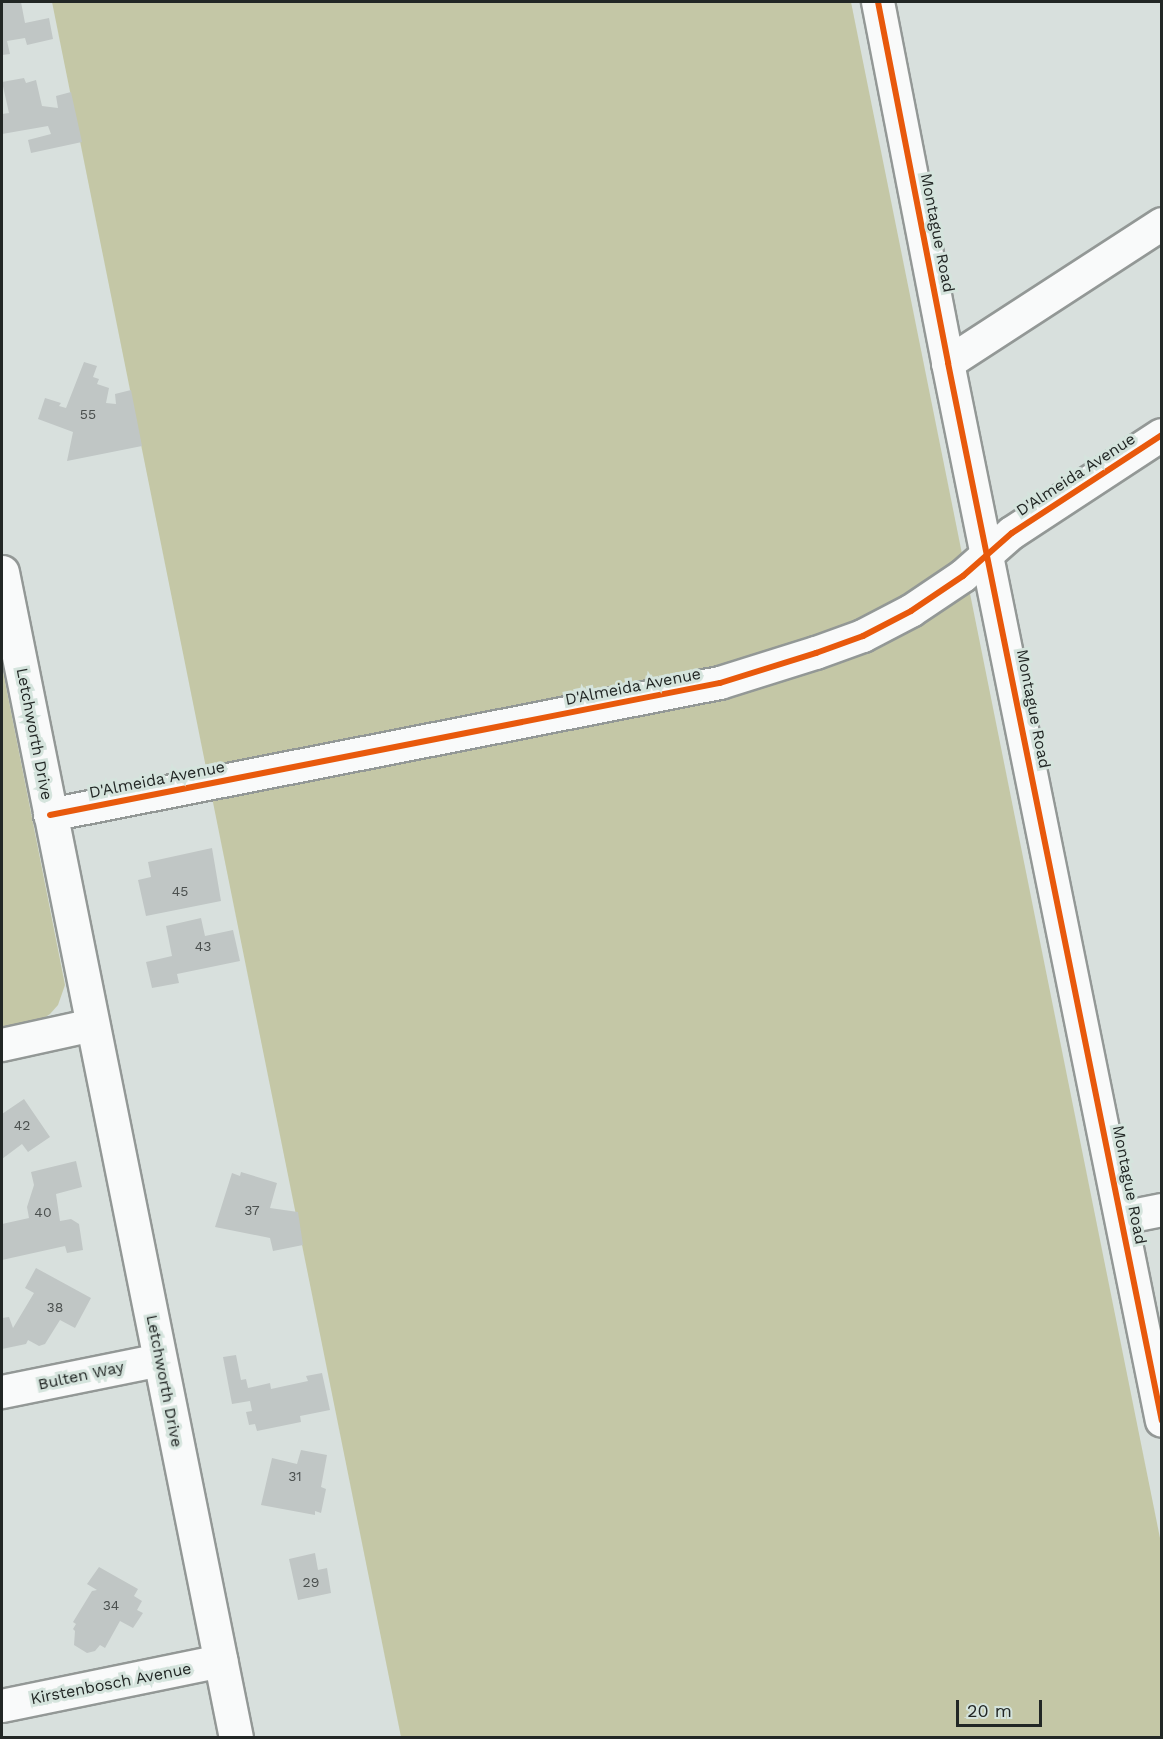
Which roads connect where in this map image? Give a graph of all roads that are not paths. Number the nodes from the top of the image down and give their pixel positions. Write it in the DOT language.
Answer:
graph roads {
  1 [pos="878,2"];
  2 [pos="1161,224"];
  3 [pos="948,363"];
  4 [pos="1161,435"];
  5 [pos="988,554"];
  6 [pos="2,580"];
  7 [pos="50,815"];
  8 [pos="93,1025"];
  9 [pos="2,1044"];
  10 [pos="1161,1210"];
  11 [pos="1122,1218"];
  12 [pos="160,1360"];
  13 [pos="2,1392"];
  14 [pos="1161,1421"];
  15 [pos="221,1661"];
  16 [pos="2,1706"];
  17 [pos="236,1737"];
  1 -- 3 [label="street, Montague Road"];
  2 -- 3 [label="street"];
  3 -- 5 [label="street, Montague Road"];
  4 -- 5 [label="street, D'Almeida Avenue"];
  5 -- 7 [label="street, D'Almeida Avenue"];
  5 -- 11 [label="street, Montague Road"];
  6 -- 7 [label="street, Letchworth Drive"];
  7 -- 8 [label="street, Letchworth Drive"];
  8 -- 9 [label="street"];
  8 -- 12 [label="street, Letchworth Drive"];
  10 -- 11 [label="street"];
  11 -- 14 [label="street, Montague Road"];
  12 -- 13 [label="street, Bulten Way"];
  12 -- 15 [label="street, Letchworth Drive"];
  15 -- 16 [label="street, Kirstenbosch Avenue"];
  15 -- 17 [label="street, Letchworth Drive"];
}
